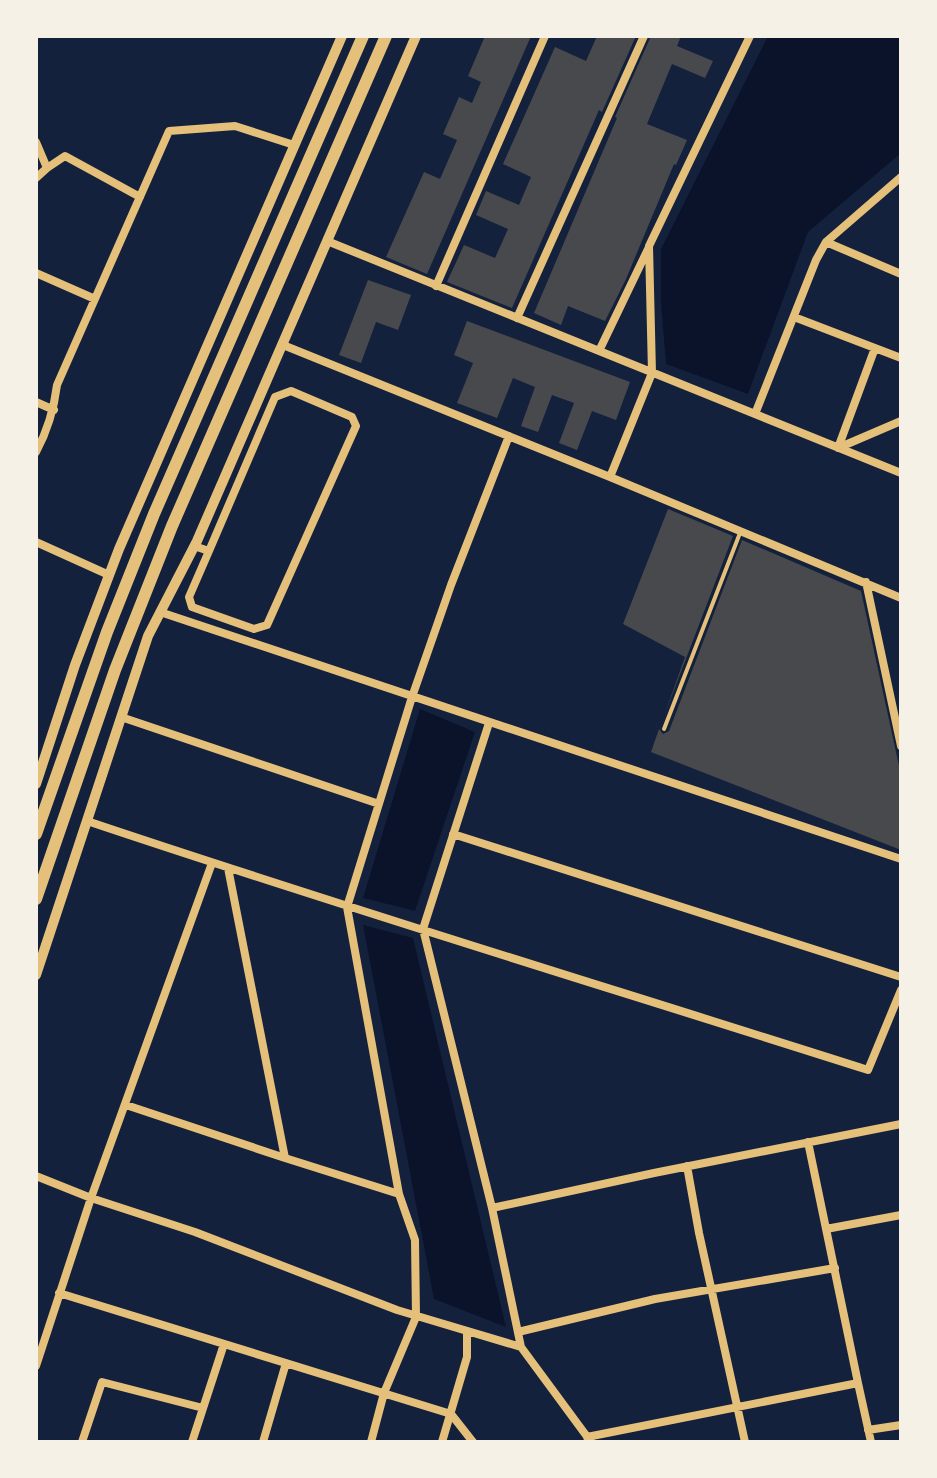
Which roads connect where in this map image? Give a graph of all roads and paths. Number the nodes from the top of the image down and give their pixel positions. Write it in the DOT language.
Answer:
graph roads {
  1 [pos="342,36"];
  2 [pos="363,36"];
  3 [pos="386,36"];
  4 [pos="416,36"];
  5 [pos="545,36"];
  6 [pos="644,36"];
  7 [pos="750,36"];
  8 [pos="36,142"];
  9 [pos="294,145"];
  10 [pos="47,168"];
  11 [pos="901,177"];
  12 [pos="36,178"];
  13 [pos="140,197"];
  14 [pos="327,241"];
  15 [pos="826,242"];
  16 [pos="649,246"];
  17 [pos="36,273"];
  18 [pos="901,274"];
  19 [pos="436,286"];
  20 [pos="95,299"];
  21 [pos="794,317"];
  22 [pos="517,318"];
  23 [pos="283,345"];
  24 [pos="875,348"];
  25 [pos="599,351"];
  26 [pos="901,358"];
  27 [pos="652,373"];
  28 [pos="36,402"];
  29 [pos="54,410"];
  30 [pos="755,414"];
  31 [pos="901,421"];
  32 [pos="509,436"];
  33 [pos="838,448"];
  34 [pos="36,452"];
  35 [pos="235,453"];
  36 [pos="248,459"];
  37 [pos="901,473"];
  38 [pos="610,477"];
  39 [pos="741,531"];
  40 [pos="36,542"];
  41 [pos="194,546"];
  42 [pos="209,551"];
  43 [pos="109,575"];
  44 [pos="866,582"];
  45 [pos="901,598"];
  46 [pos="160,612"];
  47 [pos="412,697"];
  48 [pos="121,717"];
  49 [pos="489,723"];
  50 [pos="664,729"];
  51 [pos="901,746"];
  52 [pos="36,784"];
  53 [pos="379,804"];
  54 [pos="87,821"];
  55 [pos="36,834"];
  56 [pos="453,834"];
  57 [pos="901,859"];
  58 [pos="212,863"];
  59 [pos="228,868"];
  60 [pos="36,899"];
  61 [pos="347,907"];
  62 [pos="423,929"];
  63 [pos="36,975"];
  64 [pos="901,977"];
  65 [pos="901,990"];
  66 [pos="126,1105"];
  67 [pos="901,1124"];
  68 [pos="808,1142"];
  69 [pos="285,1158"];
  70 [pos="687,1166"];
  71 [pos="36,1176"];
  72 [pos="399,1194"];
  73 [pos="91,1198"];
  74 [pos="492,1208"];
  75 [pos="901,1215"];
  76 [pos="826,1229"];
  77 [pos="835,1268"];
  78 [pos="711,1289"];
  79 [pos="59,1293"];
  80 [pos="416,1317"];
  81 [pos="467,1331"];
  82 [pos="518,1332"];
  83 [pos="224,1344"];
  84 [pos="521,1347"];
  85 [pos="286,1363"];
  86 [pos="36,1366"];
  87 [pos="858,1383"];
  88 [pos="384,1393"];
  89 [pos="737,1407"];
  90 [pos="203,1408"];
  91 [pos="451,1414"];
  92 [pos="901,1425"];
  93 [pos="868,1430"];
  94 [pos="589,1439"];
  95 [pos="82,1442"];
  96 [pos="192,1442"];
  97 [pos="263,1442"];
  98 [pos="371,1442"];
  99 [pos="442,1442"];
  100 [pos="473,1442"];
  101 [pos="745,1442"];
  102 [pos="871,1442"];
  1 -- 9 [label="street"];
  2 -- 55 [label="highway"];
  3 -- 60 [label="highway"];
  4 -- 14 [label="street"];
  5 -- 19 [label="street"];
  6 -- 22 [label="street"];
  7 -- 16 [label="street"];
  8 -- 10 [label="street"];
  9 -- 13 [label="street"];
  9 -- 43 [label="street"];
  10 -- 12 [label="street"];
  10 -- 13 [label="street"];
  11 -- 15 [label="street"];
  13 -- 20 [label="street"];
  14 -- 19 [label="street"];
  14 -- 23 [label="street"];
  15 -- 18 [label="street"];
  15 -- 21 [label="street"];
  16 -- 25 [label="street"];
  16 -- 27 [label="street"];
  17 -- 20 [label="street"];
  19 -- 22 [label="street"];
  20 -- 29 [label="street"];
  21 -- 24 [label="street"];
  21 -- 30 [label="street"];
  22 -- 25 [label="street"];
  23 -- 32 [label="street"];
  23 -- 35 [label="street"];
  24 -- 26 [label="street"];
  24 -- 33 [label="street"];
  25 -- 27 [label="street"];
  27 -- 30 [label="street"];
  27 -- 38 [label="street"];
  28 -- 29 [label="street"];
  29 -- 34 [label="street"];
  30 -- 33 [label="street"];
  31 -- 33 [label="street"];
  32 -- 38 [label="street"];
  32 -- 47 [label="street"];
  33 -- 37 [label="street"];
  35 -- 36 [label="street"];
  35 -- 41 [label="street"];
  36 -- 42 [label="street"];
  36 -- 42 [label="street"];
  38 -- 39 [label="street"];
  39 -- 44 [label="street"];
  39 -- 50 [label="lane"];
  40 -- 43 [label="street"];
  41 -- 42 [label="street"];
  41 -- 46 [label="street"];
  43 -- 52 [label="street"];
  44 -- 45 [label="street"];
  44 -- 51 [label="street"];
  46 -- 47 [label="street"];
  46 -- 48 [label="street"];
  47 -- 49 [label="street"];
  47 -- 53 [label="street"];
  48 -- 53 [label="street"];
  48 -- 54 [label="street"];
  49 -- 56 [label="street"];
  49 -- 57 [label="street"];
  53 -- 61 [label="street"];
  54 -- 58 [label="street"];
  54 -- 63 [label="street"];
  56 -- 62 [label="street"];
  56 -- 64 [label="street"];
  58 -- 59 [label="street"];
  58 -- 66 [label="street"];
  59 -- 61 [label="street"];
  59 -- 69 [label="street"];
  61 -- 62 [label="street"];
  61 -- 72 [label="street"];
  62 -- 65 [label="street"];
  62 -- 74 [label="street"];
  66 -- 69 [label="street"];
  66 -- 73 [label="street"];
  67 -- 68 [label="street"];
  68 -- 70 [label="street"];
  68 -- 76 [label="street"];
  69 -- 72 [label="street"];
  70 -- 74 [label="street"];
  70 -- 78 [label="street"];
  71 -- 73 [label="street"];
  72 -- 80 [label="street"];
  73 -- 79 [label="street"];
  73 -- 80 [label="street"];
  74 -- 82 [label="street"];
  75 -- 76 [label="street"];
  76 -- 77 [label="street"];
  77 -- 78 [label="street"];
  77 -- 87 [label="street"];
  78 -- 82 [label="street"];
  78 -- 89 [label="street"];
  79 -- 83 [label="street"];
  79 -- 86 [label="street"];
  80 -- 81 [label="street"];
  80 -- 88 [label="street"];
  81 -- 84 [label="street"];
  81 -- 91 [label="street"];
  82 -- 84 [label="street"];
  83 -- 85 [label="street"];
  83 -- 90 [label="street"];
  84 -- 94 [label="street"];
  85 -- 88 [label="street"];
  85 -- 97 [label="street"];
  87 -- 89 [label="street"];
  87 -- 93 [label="street"];
  88 -- 91 [label="street"];
  88 -- 98 [label="street"];
  89 -- 94 [label="street"];
  89 -- 101 [label="street"];
  90 -- 95 [label="street"];
  90 -- 96 [label="street"];
  91 -- 99 [label="street"];
  91 -- 100 [label="street"];
  92 -- 93 [label="street"];
  93 -- 102 [label="street"];
}
